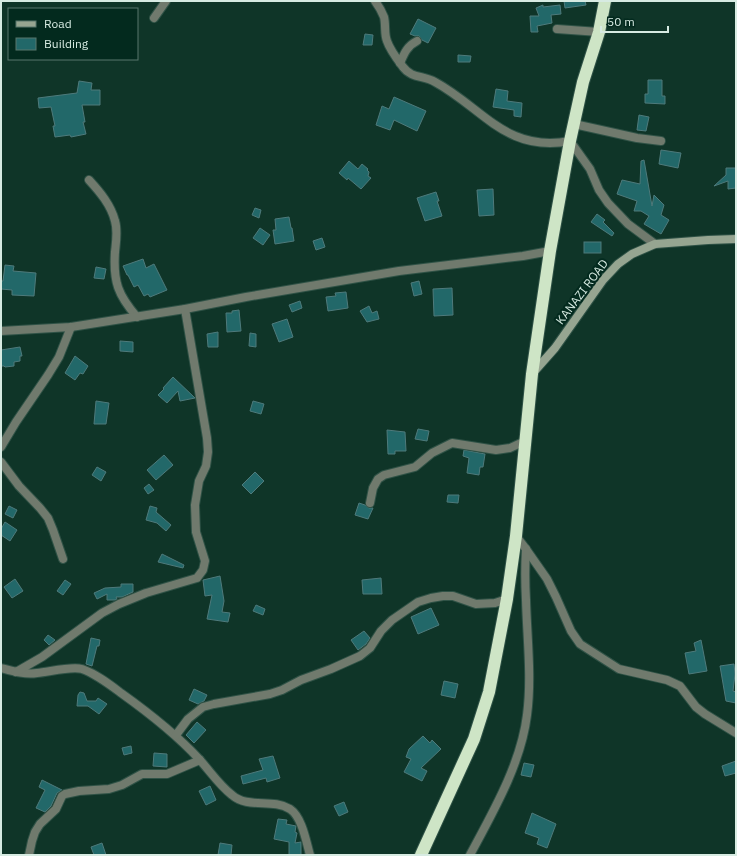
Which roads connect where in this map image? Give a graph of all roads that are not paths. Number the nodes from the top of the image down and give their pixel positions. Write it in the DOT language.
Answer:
graph roads {
  1 [pos="166,1"];
  2 [pos="375,1"];
  3 [pos="605,1"];
  4 [pos="154,18"];
  5 [pos="557,29"];
  6 [pos="598,32"];
  7 [pos="417,41"];
  8 [pos="400,64"];
  9 [pos="574,124"];
  10 [pos="570,141"];
  11 [pos="661,141"];
  12 [pos="89,180"];
  13 [pos="736,239"];
  14 [pos="655,244"];
  15 [pos="550,251"];
  16 [pos="185,310"];
  17 [pos="137,317"];
  18 [pos="71,327"];
  19 [pos="1,331"];
  20 [pos="532,374"];
  21 [pos="525,441"];
  22 [pos="1,447"];
  23 [pos="1,462"];
  24 [pos="370,504"];
  25 [pos="516,536"];
  26 [pos="526,548"];
  27 [pos="63,560"];
  28 [pos="507,600"];
  29 [pos="1,668"];
  30 [pos="16,672"];
  31 [pos="736,733"];
  32 [pos="176,735"];
  33 [pos="200,760"];
  34 [pos="29,855"];
  35 [pos="310,855"];
  36 [pos="421,855"];
  37 [pos="470,855"];
  1 -- 4 [label="street"];
  2 -- 8 [label="street"];
  3 -- 6 [label="highway"];
  5 -- 6 [label="street"];
  6 -- 9 [label="highway"];
  7 -- 8 [label="street"];
  8 -- 10 [label="street"];
  9 -- 10 [label="highway"];
  9 -- 11 [label="street"];
  10 -- 14 [label="street"];
  10 -- 15 [label="highway"];
  12 -- 17 [label="street"];
  13 -- 14 [label="main road, KANAZI ROAD"];
  14 -- 20 [label="main road, KANAZI ROAD"];
  15 -- 16 [label="street"];
  15 -- 20 [label="highway"];
  16 -- 17 [label="street"];
  16 -- 30 [label="street"];
  17 -- 18 [label="street"];
  18 -- 19 [label="street"];
  18 -- 22 [label="street"];
  20 -- 21 [label="highway"];
  21 -- 24 [label="street"];
  21 -- 25 [label="highway"];
  23 -- 27 [label="street"];
  25 -- 26 [label="street"];
  25 -- 28 [label="highway"];
  26 -- 31 [label="street"];
  26 -- 37 [label="street"];
  28 -- 32 [label="street"];
  28 -- 36 [label="highway"];
  29 -- 30 [label="street"];
  30 -- 32 [label="street"];
  32 -- 33 [label="street"];
  33 -- 34 [label="street"];
  33 -- 35 [label="street"];
}
